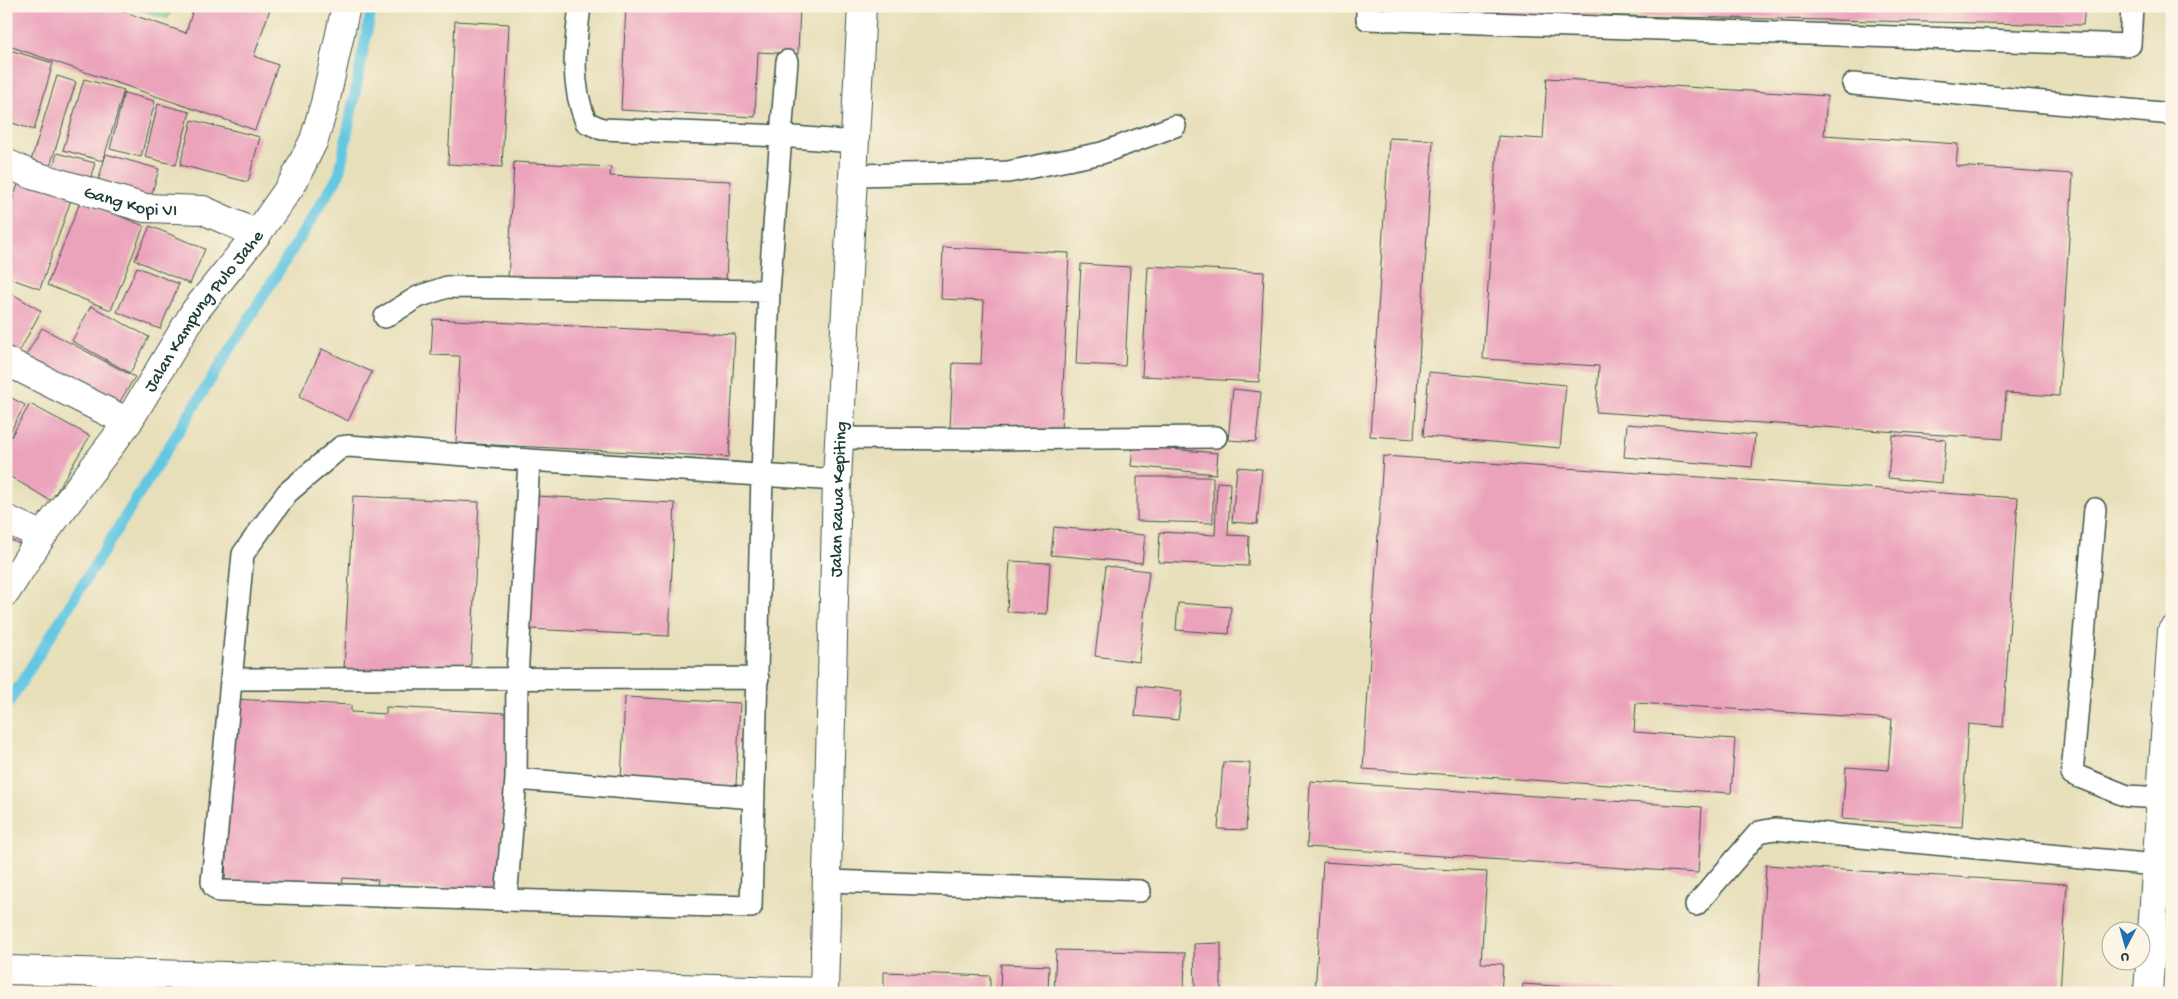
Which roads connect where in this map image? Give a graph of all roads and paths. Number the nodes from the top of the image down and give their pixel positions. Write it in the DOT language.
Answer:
graph roads {
  1 [pos="346,6"];
  2 [pos="580,6"];
  3 [pos="862,6"];
  4 [pos="1367,6"];
  5 [pos="2132,6"];
  6 [pos="787,60"];
  7 [pos="1853,84"];
  8 [pos="2172,114"];
  9 [pos="1175,126"];
  10 [pos="781,136"];
  11 [pos="854,142"];
  12 [pos="6,163"];
  13 [pos="852,175"];
  14 [pos="257,234"];
  15 [pos="769,291"];
  16 [pos="385,317"];
  17 [pos="6,361"];
  18 [pos="128,422"];
  19 [pos="1216,437"];
  20 [pos="839,438"];
  21 [pos="530,460"];
  22 [pos="762,475"];
  23 [pos="837,480"];
  24 [pos="2095,509"];
  25 [pos="6,519"];
  26 [pos="42,536"];
  27 [pos="6,592"];
  28 [pos="2172,631"];
  29 [pos="758,678"];
  30 [pos="231,679"];
  31 [pos="517,679"];
  32 [pos="516,779"];
  33 [pos="754,798"];
  34 [pos="2161,798"];
  35 [pos="2156,865"];
  36 [pos="827,881"];
  37 [pos="1140,891"];
  38 [pos="506,900"];
  39 [pos="1696,905"];
  40 [pos="6,970"];
  41 [pos="824,992"];
  42 [pos="2148,993"];
  1 -- 14 [label="street, Jalan Kampung Pulo Jahe"];
  2 -- 10 [label="lane"];
  3 -- 11 [label="street, Jalan Rawa Kepiting"];
  4 -- 5 [label="lane"];
  6 -- 10 [label="lane"];
  7 -- 8 [label="lane"];
  9 -- 13 [label="lane"];
  10 -- 11 [label="lane"];
  10 -- 15 [label="lane"];
  11 -- 13 [label="street, Jalan Rawa Kepiting"];
  12 -- 14 [label="street, Gang Kopi VI"];
  13 -- 20 [label="street, Jalan Rawa Kepiting"];
  14 -- 18 [label="street, Jalan Kampung Pulo Jahe"];
  15 -- 16 [label="lane"];
  15 -- 22 [label="lane"];
  17 -- 18 [label="street"];
  18 -- 26 [label="street, Jalan Kampung Pulo Jahe"];
  19 -- 20 [label="lane"];
  20 -- 23 [label="street, Jalan Rawa Kepiting"];
  21 -- 22 [label="lane"];
  21 -- 30 [label="lane"];
  21 -- 31 [label="lane"];
  22 -- 23 [label="lane"];
  22 -- 29 [label="lane"];
  23 -- 36 [label="street, Jalan Rawa Kepiting"];
  24 -- 34 [label="lane"];
  25 -- 26 [label="street"];
  26 -- 27 [label="street, Jalan Kampung Pulo Jahe"];
  28 -- 34 [label="street"];
  29 -- 31 [label="lane"];
  29 -- 33 [label="lane"];
  30 -- 31 [label="lane"];
  30 -- 38 [label="lane"];
  31 -- 32 [label="lane"];
  32 -- 33 [label="lane"];
  32 -- 38 [label="lane"];
  33 -- 38 [label="lane"];
  34 -- 35 [label="street"];
  35 -- 39 [label="lane"];
  35 -- 42 [label="street"];
  36 -- 37 [label="lane"];
  36 -- 41 [label="street, Jalan Rawa Kepiting"];
  40 -- 41 [label="street"];
}
